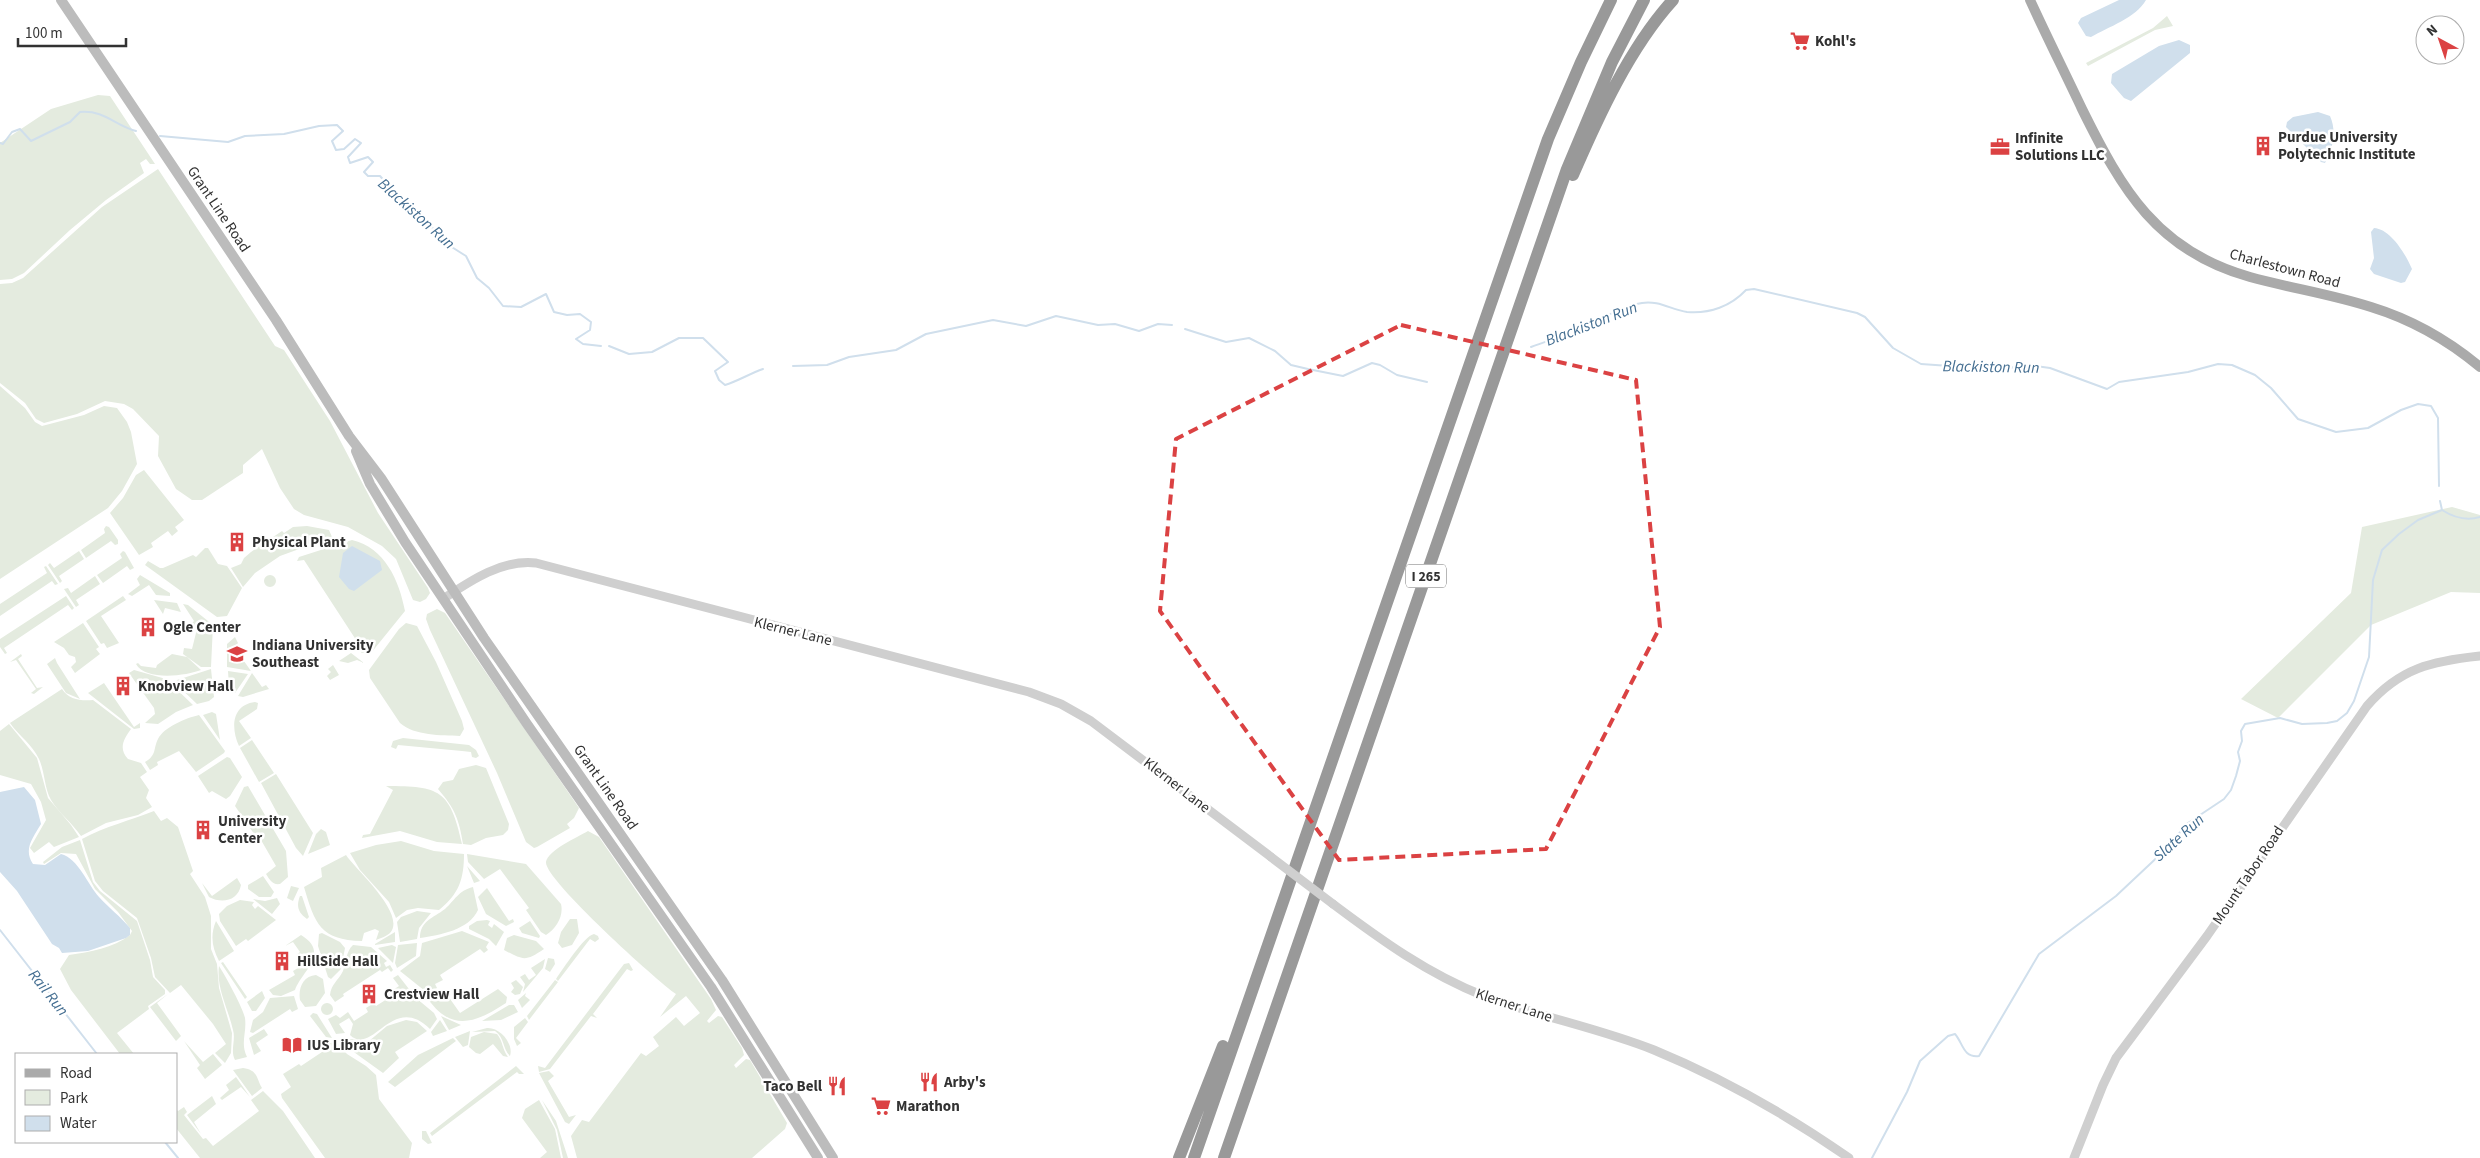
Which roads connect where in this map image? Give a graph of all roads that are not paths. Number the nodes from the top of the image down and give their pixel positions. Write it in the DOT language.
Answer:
graph roads {
  1 [pos="61,0"];
  2 [pos="1611,0"];
  3 [pos="1644,0"];
  4 [pos="1673,0"];
  5 [pos="2030,0"];
  6 [pos="1520,302"];
  7 [pos="2480,367"];
  8 [pos="349,436"];
  9 [pos="454,592"];
  10 [pos="443,600"];
  11 [pos="2480,656"];
  12 [pos="1253,987"];
  13 [pos="1255,1071"];
  14 [pos="818,1158"];
  15 [pos="833,1158"];
  16 [pos="1179,1158"];
  17 [pos="1194,1158"];
  18 [pos="1224,1158"];
  19 [pos="1231,1158"];
  20 [pos="1849,1158"];
  21 [pos="2074,1158"];
  1 -- 8 [label="main road, Grant Line Road"];
  2 -- 12 [label="highway, I 265"];
  3 -- 6 [label="highway, I 265"];
  4 -- 6 [label="highway"];
  5 -- 7 [label="main road, Charlestown Road"];
  6 -- 13 [label="highway, I 265"];
  8 -- 9 [label="main road, Grant Line Road"];
  8 -- 10 [label="main road, Grant Line Road"];
  9 -- 10 [label="street, Klerner Lane"];
  9 -- 15 [label="main road, Grant Line Road"];
  9 -- 20 [label="street, Klerner Lane, bridge"];
  10 -- 14 [label="main road, Grant Line Road"];
  11 -- 21 [label="street, Mount Tabor Road"];
  12 -- 16 [label="highway"];
  12 -- 17 [label="highway, I 265"];
  13 -- 18 [label="highway, I 265"];
  13 -- 19 [label="highway"];
}
